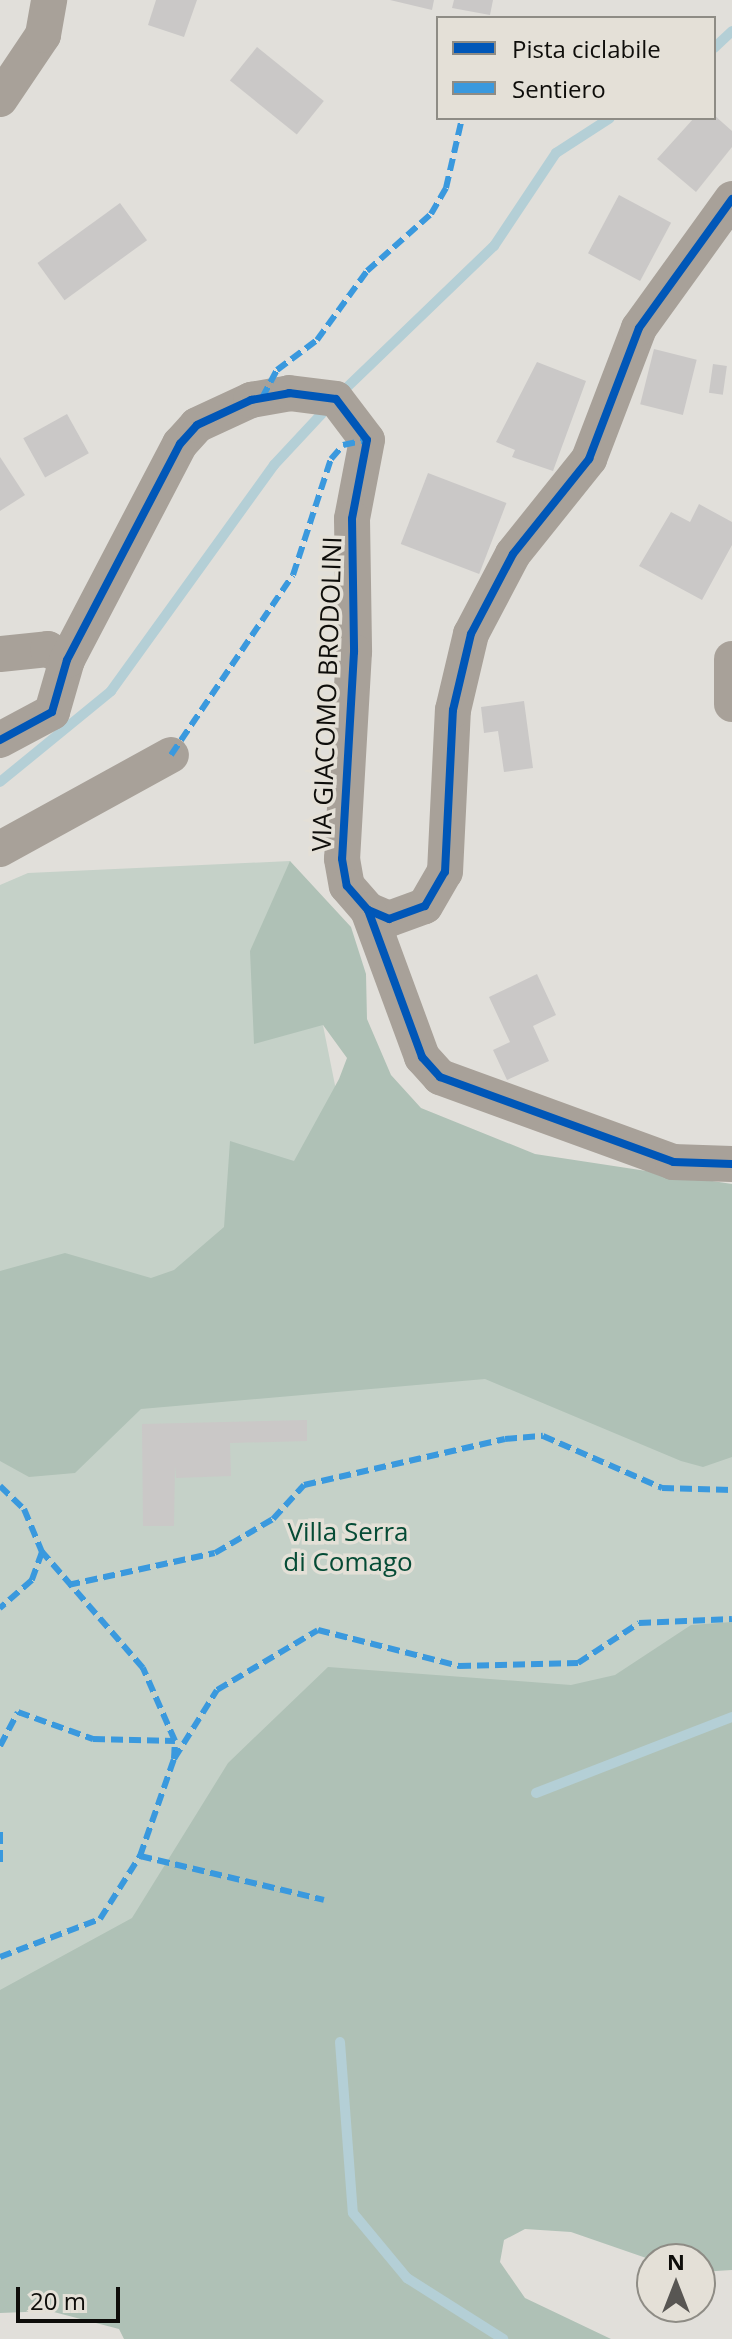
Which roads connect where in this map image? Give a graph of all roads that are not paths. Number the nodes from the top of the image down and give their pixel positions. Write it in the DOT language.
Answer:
graph roads {
  1 [pos="49,0"];
  2 [pos="0,99"];
  3 [pos="732,199"];
  4 [pos="0,654"];
  5 [pos="732,659"];
  6 [pos="67,660"];
  7 [pos="732,704"];
  8 [pos="0,740"];
  9 [pos="171,755"];
  10 [pos="0,849"];
  11 [pos="368,910"];
  12 [pos="732,1164"];
  1 -- 2 [label="street"];
  3 -- 11 [label="street"];
  4 -- 6 [label="street"];
  5 -- 7 [label="street"];
  6 -- 8 [label="street, VIA GIACOMO BRODOLINI"];
  6 -- 11 [label="street, VIA GIACOMO BRODOLINI"];
  9 -- 10 [label="street"];
  11 -- 12 [label="street, VIA GIACOMO BRODOLINI"];
}
